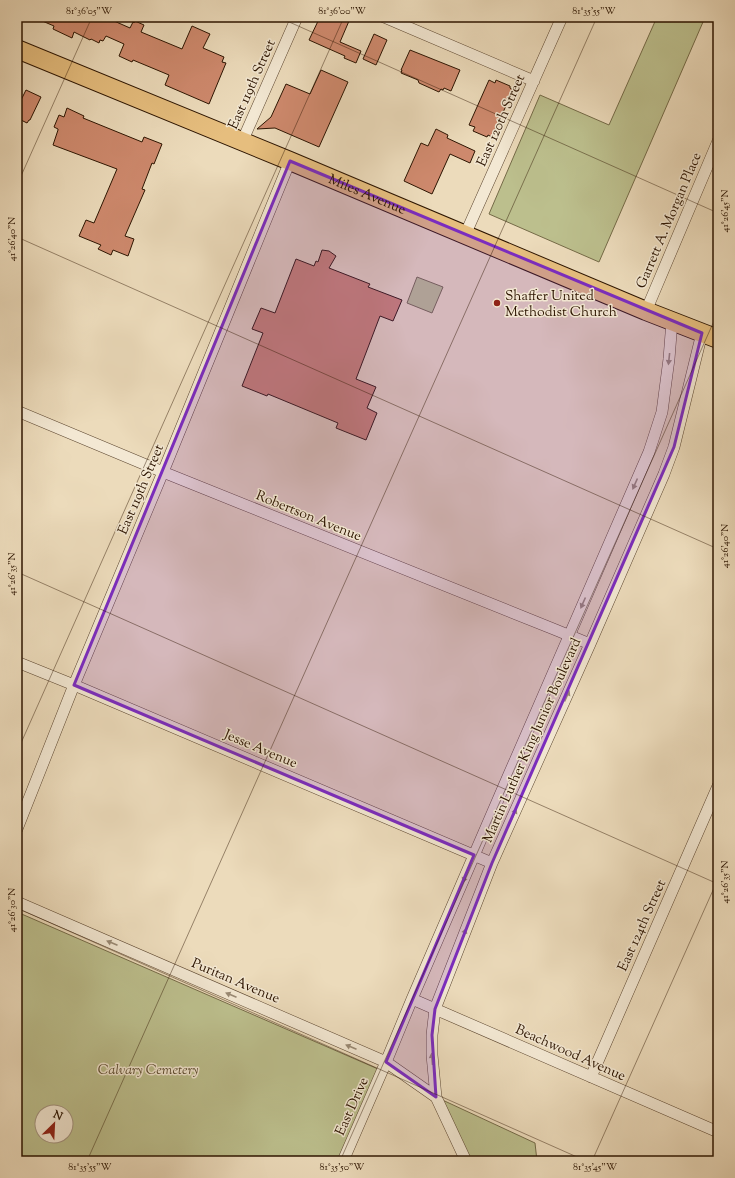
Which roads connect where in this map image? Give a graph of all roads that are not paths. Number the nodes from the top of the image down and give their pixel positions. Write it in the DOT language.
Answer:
graph roads {
  1 [pos="297,17"];
  2 [pos="384,17"];
  3 [pos="562,17"];
  4 [pos="17,49"];
  5 [pos="534,81"];
  6 [pos="718,141"];
  7 [pos="242,142"];
  8 [pos="290,162"];
  9 [pos="465,235"];
  10 [pos="646,310"];
  11 [pos="672,320"];
  12 [pos="710,336"];
  13 [pos="17,411"];
  14 [pos="163,472"];
  15 [pos="569,635"];
  16 [pos="590,644"];
  17 [pos="17,662"];
  18 [pos="74,685"];
  19 [pos="718,786"];
  20 [pos="17,829"];
  21 [pos="474,855"];
  22 [pos="492,863"];
  23 [pos="17,902"];
  24 [pos="412,999"];
  25 [pos="435,1009"];
  26 [pos="386,1062"];
  27 [pos="591,1077"];
  28 [pos="436,1097"];
  29 [pos="718,1132"];
  30 [pos="343,1161"];
  31 [pos="466,1161"];
  1 -- 7 [label="street, East 119th Street"];
  2 -- 5 [label="street"];
  3 -- 5 [label="street, East 120th Street"];
  4 -- 7 [label="main road, Miles Avenue"];
  5 -- 9 [label="street, East 120th Street"];
  6 -- 10 [label="street, Garrett A. Morgan Place"];
  7 -- 8 [label="main road, Miles Avenue"];
  8 -- 9 [label="main road, Miles Avenue"];
  8 -- 14 [label="street, East 119th Street"];
  9 -- 10 [label="main road, Miles Avenue"];
  10 -- 11 [label="main road, Miles Avenue"];
  11 -- 12 [label="main road, Miles Avenue"];
  11 -- 15 [label="street, Martin Luther King Junior Boulevard, one-way"];
  12 -- 16 [label="street, Martin Luther King Junior Boulevard"];
  13 -- 14 [label="street, Robertson Avenue"];
  14 -- 15 [label="street, Robertson Avenue"];
  14 -- 18 [label="street, East 119th Street"];
  15 -- 16 [label="street, Robertson Avenue"];
  15 -- 21 [label="street, Martin Luther King Junior Boulevard"];
  22 -- 16 [label="street, Martin Luther King Junior Boulevard, one-way"];
  17 -- 18 [label="street, Jesse Avenue"];
  18 -- 20 [label="street, East 119th Street"];
  18 -- 21 [label="street, Jesse Avenue"];
  19 -- 27 [label="street, East 124th Street"];
  21 -- 22 [label="street, Jesse Avenue"];
  21 -- 24 [label="street, Martin Luther King Junior Boulevard, one-way"];
  25 -- 22 [label="street, Martin Luther King Junior Boulevard, one-way"];
  26 -- 23 [label="street, Puritan Avenue, one-way"];
  24 -- 25 [label="street, Beachwood Avenue"];
  24 -- 26 [label="street, Martin Luther King Junior Boulevard"];
  25 -- 27 [label="street, Beachwood Avenue"];
  28 -- 25 [label="street, Martin Luther King Junior Boulevard, one-way"];
  26 -- 28 [label="street, Puritan Avenue"];
  26 -- 30 [label="street, East Drive"];
  27 -- 29 [label="street, Beachwood Avenue"];
  28 -- 31 [label="street, Martin Luther King Junior Boulevard"];
}
